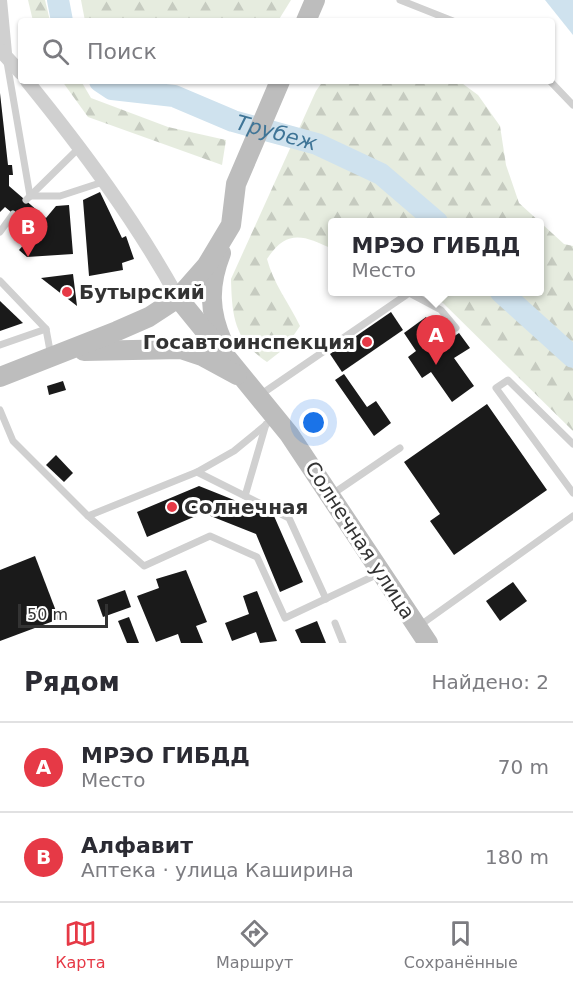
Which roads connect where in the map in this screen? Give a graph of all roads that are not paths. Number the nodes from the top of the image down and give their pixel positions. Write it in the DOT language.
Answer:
graph roads {
  1 [pos="0,0"];
  2 [pos="315,0"];
  3 [pos="400,0"];
  4 [pos="307,18"];
  5 [pos="445,18"];
  6 [pos="3,51"];
  7 [pos="18,69"];
  8 [pos="29,84"];
  9 [pos="279,84"];
  10 [pos="553,84"];
  11 [pos="573,105"];
  12 [pos="80,147"];
  13 [pos="105,181"];
  14 [pos="28,198"];
  15 [pos="13,214"];
  16 [pos="231,225"];
  17 [pos="0,232"];
  18 [pos="0,281"];
  19 [pos="404,296"];
  20 [pos="415,296"];
  21 [pos="178,298"];
  22 [pos="456,328"];
  23 [pos="46,329"];
  24 [pos="0,345"];
  25 [pos="57,355"];
  26 [pos="231,361"];
  27 [pos="0,377"];
  28 [pos="253,388"];
  29 [pos="0,410"];
  30 [pos="271,420"];
  31 [pos="3,428"];
  32 [pos="573,444"];
  33 [pos="400,448"];
  34 [pos="197,472"];
  35 [pos="573,493"];
  36 [pos="331,495"];
  37 [pos="245,496"];
  38 [pos="88,516"];
  39 [pos="573,516"];
  40 [pos="380,572"];
  41 [pos="326,599"];
  42 [pos="335,622"];
  43 [pos="423,635"];
  44 [pos="344,643"];
  1 -- 6 [label="street"];
  2 -- 4 [label="main road"];
  3 -- 5 [label="lane"];
  6 -- 7 [label="street"];
  6 -- 14 [label="lane"];
  8 -- 12 [label="street"];
  9 -- 16 [label="main road"];
  10 -- 11 [label="lane"];
  12 -- 13 [label="street"];
  12 -- 14 [label="lane"];
  13 -- 14 [label="lane"];
  13 -- 21 [label="street"];
  15 -- 17 [label="lane"];
  16 -- 21 [label="main road"];
  16 -- 26 [label="main road"];
  18 -- 23 [label="lane"];
  19 -- 28 [label="lane"];
  20 -- 22 [label="lane"];
  21 -- 25 [label="main road"];
  21 -- 26 [label="main road, Солнечная улица"];
  23 -- 24 [label="lane"];
  23 -- 25 [label="lane"];
  25 -- 27 [label="main road"];
  25 -- 28 [label="main road, Солнечная улица"];
  26 -- 28 [label="main road, Солнечная улица"];
  28 -- 30 [label="main road, Солнечная улица"];
  29 -- 31 [label="lane"];
  30 -- 34 [label="lane"];
  30 -- 36 [label="main road, Солнечная улица"];
  30 -- 37 [label="lane"];
  31 -- 38 [label="lane"];
  32 -- 35 [label="lane"];
  33 -- 36 [label="lane"];
  34 -- 37 [label="lane"];
  34 -- 38 [label="lane"];
  36 -- 40 [label="main road, Солнечная улица"];
  37 -- 41 [label="lane"];
  38 -- 41 [label="lane"];
  39 -- 43 [label="lane"];
  40 -- 41 [label="lane"];
  40 -- 43 [label="main road, Солнечная улица"];
  42 -- 44 [label="lane"];
}
